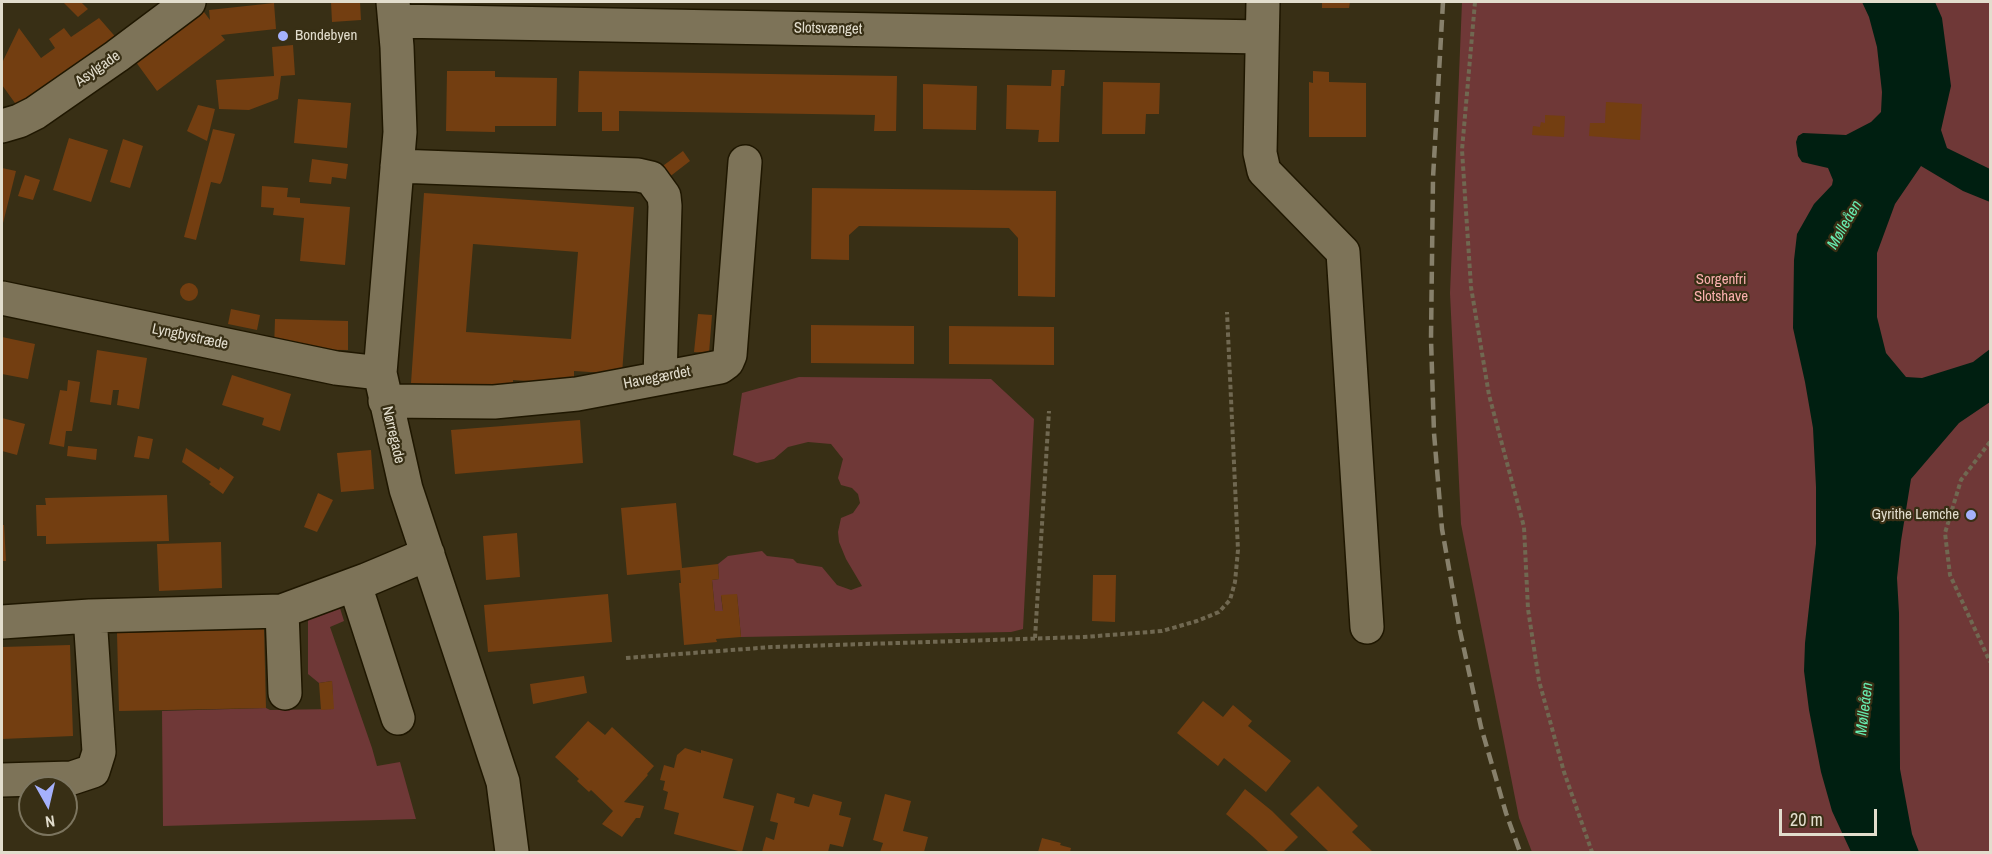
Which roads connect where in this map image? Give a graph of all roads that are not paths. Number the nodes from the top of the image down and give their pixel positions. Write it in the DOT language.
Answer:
graph roads {
  1 [pos="189,2"];
  2 [pos="1263,2"];
  3 [pos="394,11"];
  4 [pos="1262,37"];
  5 [pos="2,126"];
  6 [pos="745,162"];
  7 [pos="397,166"];
  8 [pos="2,298"];
  9 [pos="660,378"];
  10 [pos="382,387"];
  11 [pos="428,554"];
  12 [pos="355,585"];
  13 [pos="282,611"];
  14 [pos="90,616"];
  15 [pos="2,622"];
  16 [pos="1366,627"];
  17 [pos="285,693"];
  18 [pos="398,718"];
  19 [pos="2,780"];
  20 [pos="512,852"];
  1 -- 5 [label="street, Asylgade"];
  2 -- 4 [label="street"];
  3 -- 4 [label="street, Slotsvænget"];
  3 -- 7 [label="street, Nørregade"];
  4 -- 16 [label="street"];
  6 -- 9 [label="street, Havegærdet"];
  7 -- 9 [label="street"];
  7 -- 10 [label="street, Nørregade"];
  8 -- 10 [label="street, Lyngbystræde"];
  9 -- 10 [label="street, Havegærdet"];
  10 -- 11 [label="street, Nørregade"];
  11 -- 12 [label="street"];
  11 -- 20 [label="street, Nørregade"];
  12 -- 13 [label="street"];
  12 -- 18 [label="street"];
  13 -- 14 [label="street"];
  13 -- 17 [label="street"];
  14 -- 15 [label="street"];
  14 -- 19 [label="street"];
}
